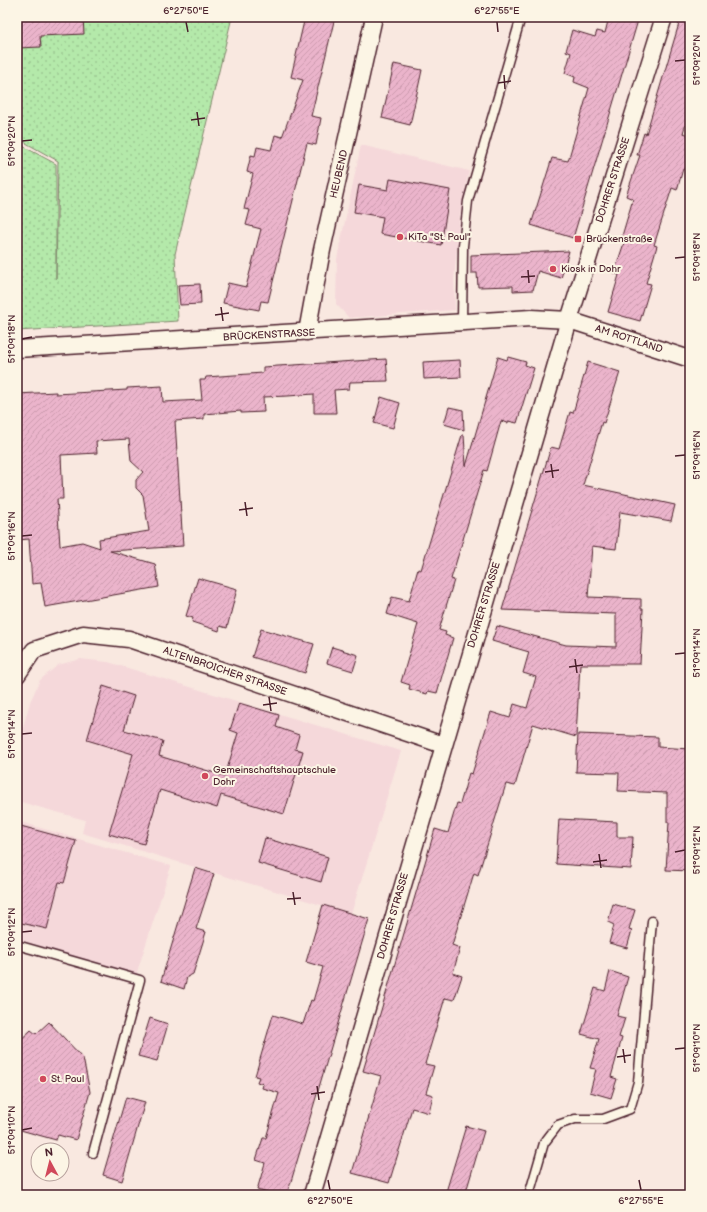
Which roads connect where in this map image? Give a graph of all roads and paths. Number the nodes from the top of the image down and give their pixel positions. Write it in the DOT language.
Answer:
graph roads {
  1 [pos="374,17"];
  2 [pos="521,17"];
  3 [pos="664,17"];
  4 [pos="569,320"];
  5 [pos="462,322"];
  6 [pos="307,332"];
  7 [pos="17,349"];
  8 [pos="690,359"];
  9 [pos="17,675"];
  10 [pos="443,745"];
  11 [pos="652,922"];
  12 [pos="17,945"];
  13 [pos="93,1152"];
  14 [pos="312,1195"];
  15 [pos="528,1195"];
  1 -- 6 [label="street, HEUBEND"];
  2 -- 5 [label="lane"];
  3 -- 4 [label="street, DOHRER STRASSE"];
  4 -- 5 [label="street, BRÜCKENSTRASSE"];
  4 -- 8 [label="street, AM ROTTLAND"];
  4 -- 10 [label="street, DOHRER STRASSE"];
  5 -- 6 [label="street, BRÜCKENSTRASSE"];
  6 -- 7 [label="street, BRÜCKENSTRASSE"];
  9 -- 10 [label="street, ALTENBROICHER STRASSE"];
  10 -- 14 [label="street, DOHRER STRASSE"];
  11 -- 15 [label="lane"];
  12 -- 13 [label="lane"];
}
